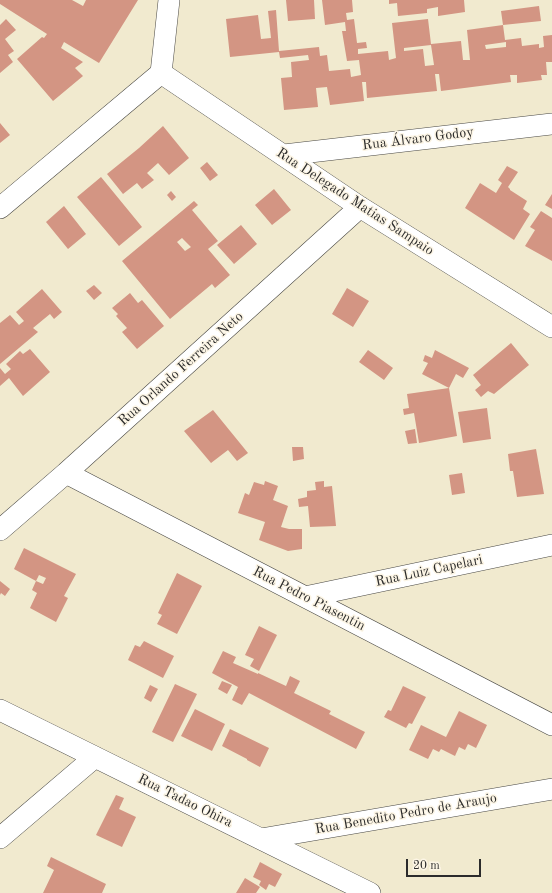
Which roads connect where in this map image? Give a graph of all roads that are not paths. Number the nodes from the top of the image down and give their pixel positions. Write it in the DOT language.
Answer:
graph roads {
  1 [pos="169,0"];
  2 [pos="161,72"];
  3 [pos="552,124"];
  4 [pos="284,155"];
  5 [pos="360,207"];
  6 [pos="0,208"];
  7 [pos="552,327"];
  8 [pos="66,473"];
  9 [pos="0,530"];
  10 [pos="552,545"];
  11 [pos="305,597"];
  12 [pos="0,710"];
  13 [pos="552,725"];
  14 [pos="95,757"];
  15 [pos="552,788"];
  16 [pos="0,838"];
  17 [pos="261,839"];
  18 [pos="370,893"];
  1 -- 2 [label="street"];
  2 -- 4 [label="street, Rua Delegado Matias Sampaio"];
  2 -- 6 [label="street"];
  3 -- 4 [label="street, Rua Álvaro Godoy"];
  4 -- 5 [label="street, Rua Delegado Matias Sampaio"];
  5 -- 7 [label="street, Rua Delegado Matias Sampaio"];
  5 -- 8 [label="street, Rua Orlando Ferreira Neto"];
  8 -- 9 [label="street, Rua Orlando Ferreira Neto"];
  8 -- 11 [label="street, Rua Pedro Piasentin"];
  10 -- 11 [label="street, Rua Luiz Capelari"];
  11 -- 13 [label="street, Rua Pedro Piasentin"];
  12 -- 14 [label="street, Rua Tadao Ohira"];
  14 -- 16 [label="street"];
  14 -- 17 [label="street, Rua Tadao Ohira"];
  15 -- 17 [label="street, Rua Benedito Pedro de Araujo"];
  17 -- 18 [label="street, Rua Tadao Ohira"];
}
